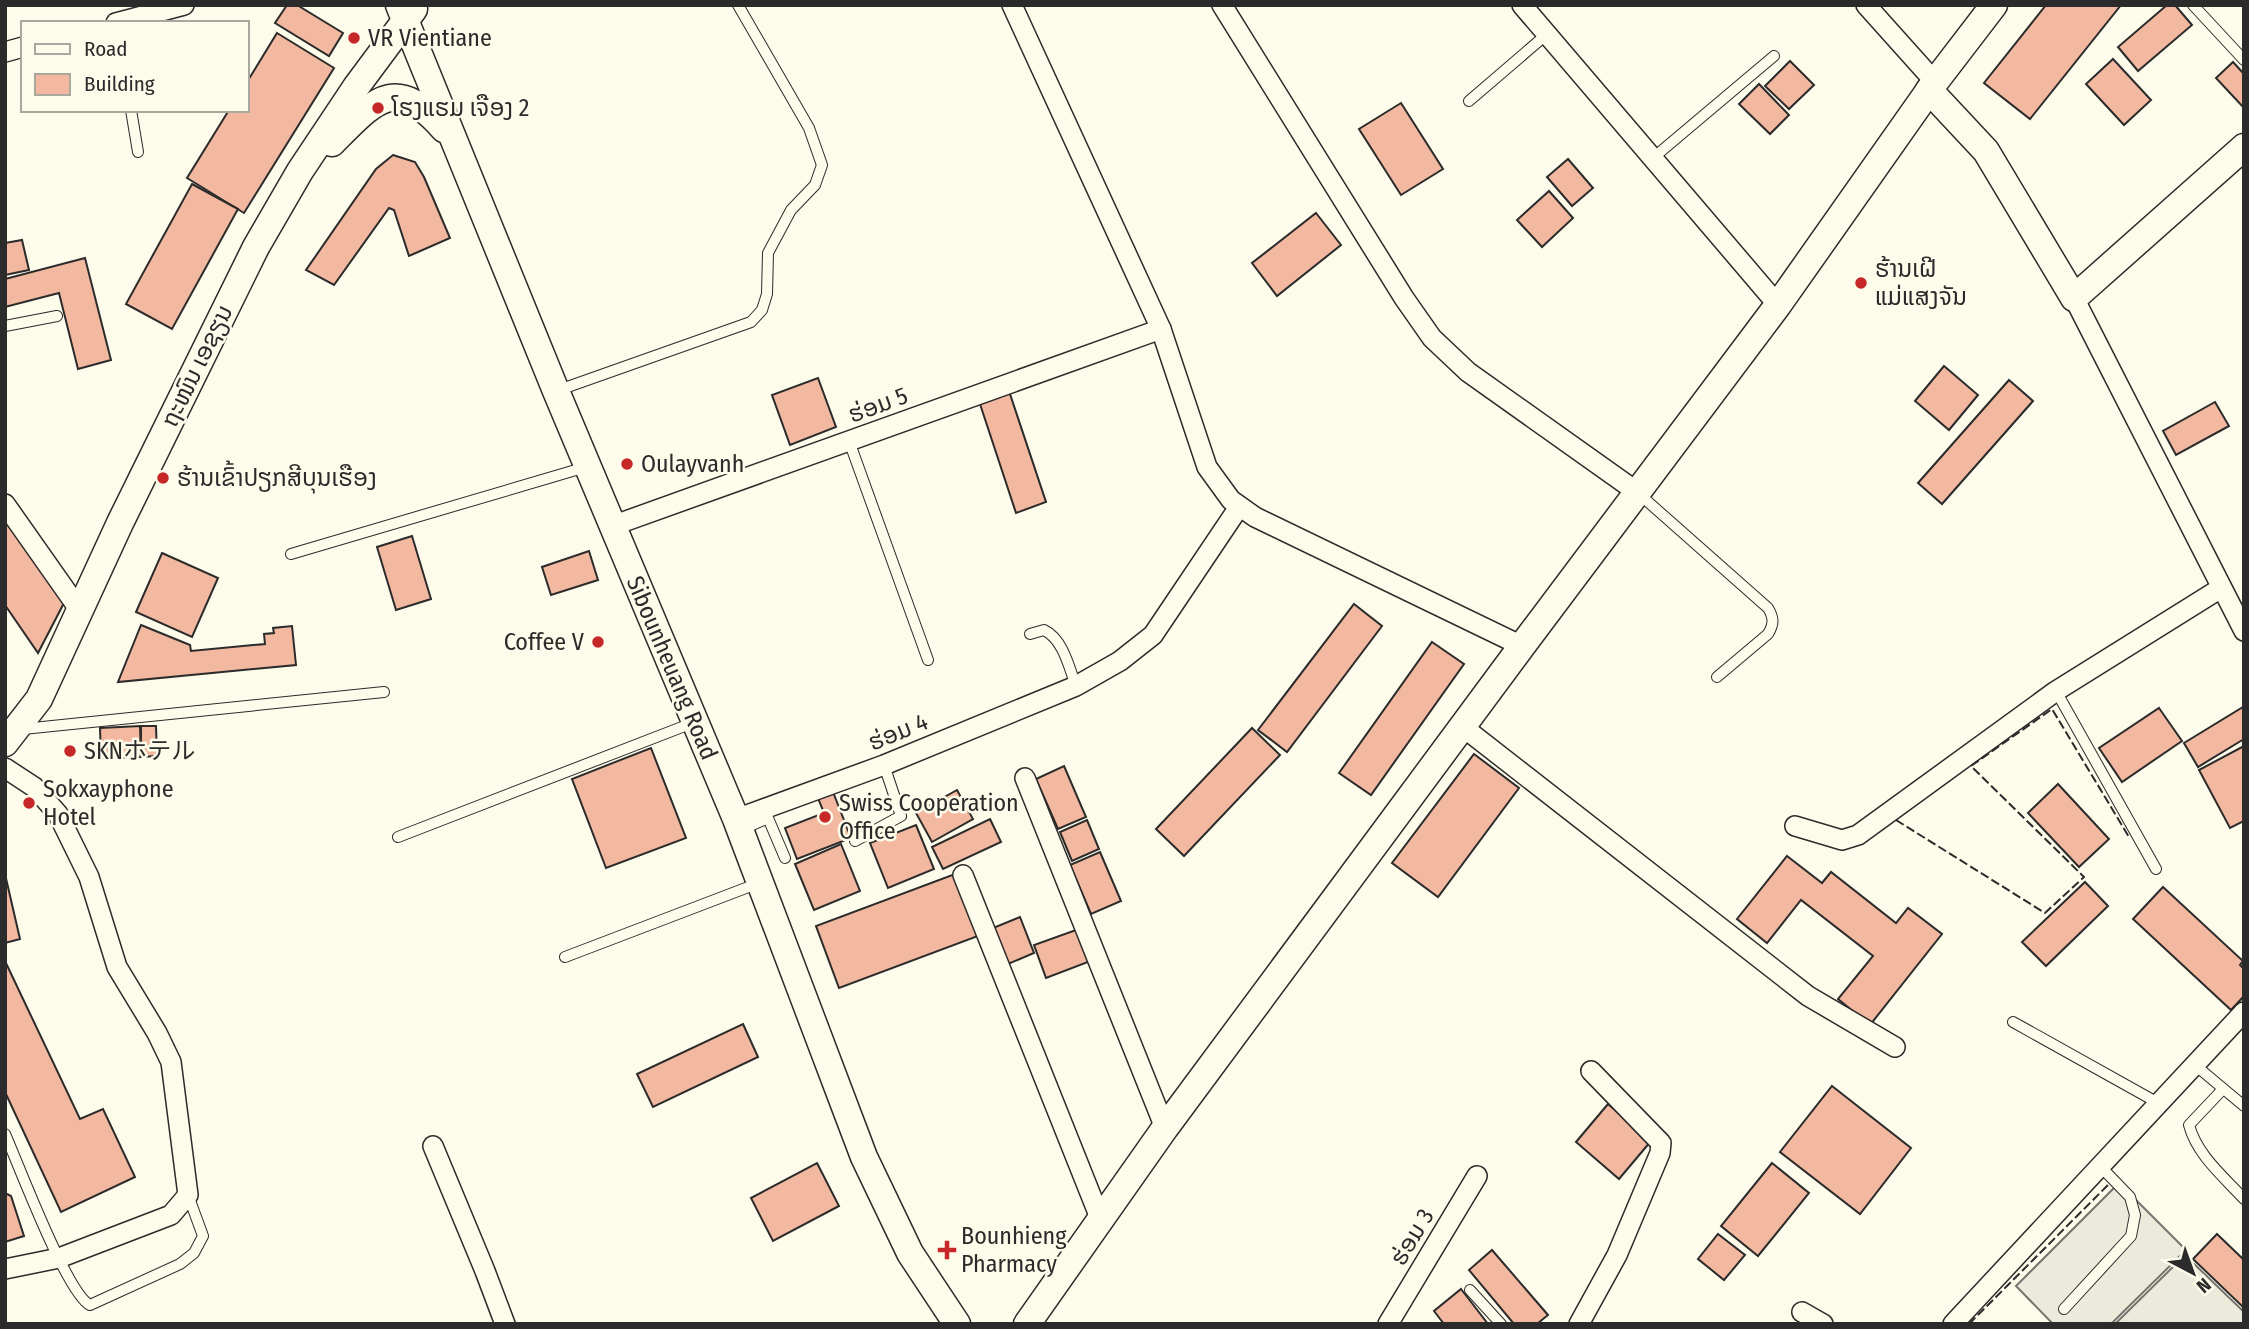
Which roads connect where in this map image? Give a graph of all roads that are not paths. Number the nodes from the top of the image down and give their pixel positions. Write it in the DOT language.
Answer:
graph roads {
  1 [pos="184,5"];
  2 [pos="738,5"];
  3 [pos="1012,5"];
  4 [pos="1222,5"];
  5 [pos="1522,5"];
  6 [pos="1866,5"];
  7 [pos="1994,5"];
  8 [pos="2193,5"];
  9 [pos="148,10"];
  10 [pos="407,11"];
  11 [pos="121,21"];
  12 [pos="1547,34"];
  13 [pos="1774,56"];
  14 [pos="2244,60"];
  15 [pos="1932,86"];
  16 [pos="1469,102"];
  17 [pos="131,112"];
  18 [pos="452,138"];
  19 [pos="2244,147"];
  20 [pos="138,152"];
  21 [pos="1653,158"];
  22 [pos="300,171"];
  23 [pos="2074,299"];
  24 [pos="1778,305"];
  25 [pos="57,316"];
  26 [pos="5,326"];
  27 [pos="1161,329"];
  28 [pos="556,391"];
  29 [pos="849,441"];
  30 [pos="587,467"];
  31 [pos="1637,492"];
  32 [pos="5,504"];
  33 [pos="1240,507"];
  34 [pos="612,526"];
  35 [pos="291,554"];
  36 [pos="2221,588"];
  37 [pos="80,612"];
  38 [pos="2244,631"];
  39 [pos="1030,634"];
  40 [pos="1522,646"];
  41 [pos="929,660"];
  42 [pos="1717,677"];
  43 [pos="1076,686"];
  44 [pos="2056,691"];
  45 [pos="384,692"];
  46 [pos="696,722"];
  47 [pos="1462,727"];
  48 [pos="10,736"];
  49 [pos="884,765"];
  50 [pos="5,768"];
  51 [pos="1025,778"];
  52 [pos="738,825"];
  53 [pos="1796,825"];
  54 [pos="398,837"];
  55 [pos="855,841"];
  56 [pos="785,858"];
  57 [pos="2156,869"];
  58 [pos="963,875"];
  59 [pos="760,883"];
  60 [pos="565,957"];
  61 [pos="2244,1012"];
  62 [pos="2013,1022"];
  63 [pos="1895,1047"];
  64 [pos="2195,1065"];
  65 [pos="1591,1071"];
  66 [pos="2223,1089"];
  67 [pos="2160,1104"];
  68 [pos="2244,1106"];
  69 [pos="1165,1128"];
  70 [pos="5,1134"];
  71 [pos="433,1146"];
  72 [pos="2101,1167"];
  73 [pos="1477,1176"];
  74 [pos="188,1195"];
  75 [pos="2244,1199"];
  76 [pos="1100,1218"];
  77 [pos="59,1258"];
  78 [pos="5,1269"];
  79 [pos="1470,1290"];
  80 [pos="2064,1309"];
  81 [pos="1802,1312"];
  82 [pos="505,1324"];
  83 [pos="957,1324"];
  84 [pos="1027,1324"];
  85 [pos="1388,1324"];
  86 [pos="1501,1324"];
  87 [pos="1579,1324"];
  88 [pos="1823,1324"];
  89 [pos="1953,1324"];
  1 -- 9 [label="street"];
  2 -- 28 [label="lane"];
  3 -- 27 [label="street"];
  4 -- 31 [label="street"];
  5 -- 12 [label="street"];
  6 -- 15 [label="street"];
  7 -- 15 [label="street"];
  8 -- 14 [label="lane"];
  9 -- 11 [label="street"];
  10 -- 18 [label="street, Sibounheuang Road"];
  10 -- 22 [label="street, ຖະໜົນ ເອຊຽນ"];
  12 -- 16 [label="lane"];
  12 -- 21 [label="street"];
  13 -- 21 [label="lane"];
  15 -- 23 [label="street"];
  15 -- 24 [label="street"];
  17 -- 20 [label="lane"];
  18 -- 22 [label="street"];
  18 -- 28 [label="street, Sibounheuang Road"];
  19 -- 23 [label="street"];
  21 -- 24 [label="street"];
  22 -- 37 [label="street, ຖະໜົນ ເອຊຽນ"];
  23 -- 36 [label="street"];
  24 -- 31 [label="street"];
  25 -- 26 [label="lane"];
  27 -- 29 [label="street, ຮ່ອມ 5"];
  27 -- 33 [label="street"];
  28 -- 30 [label="street, Sibounheuang Road"];
  29 -- 34 [label="street, ຮ່ອມ 5"];
  29 -- 41 [label="lane"];
  30 -- 34 [label="street, Sibounheuang Road"];
  30 -- 35 [label="lane"];
  31 -- 40 [label="street"];
  31 -- 42 [label="lane"];
  32 -- 37 [label="street"];
  33 -- 40 [label="street"];
  33 -- 43 [label="street, ຮ່ອມ 4"];
  34 -- 46 [label="street, Sibounheuang Road"];
  36 -- 38 [label="street"];
  36 -- 44 [label="street"];
  37 -- 48 [label="street, ຖະໜົນ ເອຊຽນ"];
  39 -- 43 [label="lane"];
  40 -- 47 [label="street"];
  43 -- 49 [label="street, ຮ່ອມ 4"];
  44 -- 53 [label="street"];
  44 -- 57 [label="lane"];
  45 -- 48 [label="lane"];
  46 -- 52 [label="street, Sibounheuang Road"];
  46 -- 54 [label="lane"];
  47 -- 63 [label="street"];
  47 -- 69 [label="street"];
  49 -- 52 [label="street, ຮ່ອມ 4"];
  49 -- 55 [label="lane"];
  50 -- 74 [label="street"];
  51 -- 69 [label="street"];
  52 -- 56 [label="lane"];
  52 -- 59 [label="street, Sibounheuang Road"];
  58 -- 76 [label="street"];
  59 -- 60 [label="lane"];
  59 -- 83 [label="street, Sibounheuang Road"];
  61 -- 64 [label="street"];
  62 -- 67 [label="lane"];
  64 -- 66 [label="lane"];
  64 -- 67 [label="street"];
  65 -- 87 [label="street"];
  66 -- 68 [label="lane"];
  66 -- 75 [label="lane"];
  67 -- 72 [label="street"];
  69 -- 76 [label="street"];
  70 -- 77 [label="lane"];
  71 -- 82 [label="street"];
  72 -- 80 [label="lane"];
  72 -- 89 [label="street"];
  73 -- 85 [label="street, ຮ່ອມ 3"];
  74 -- 77 [label="street"];
  74 -- 77 [label="lane"];
  76 -- 84 [label="street"];
  77 -- 78 [label="street"];
  79 -- 86 [label="lane"];
  81 -- 88 [label="street"];
}
